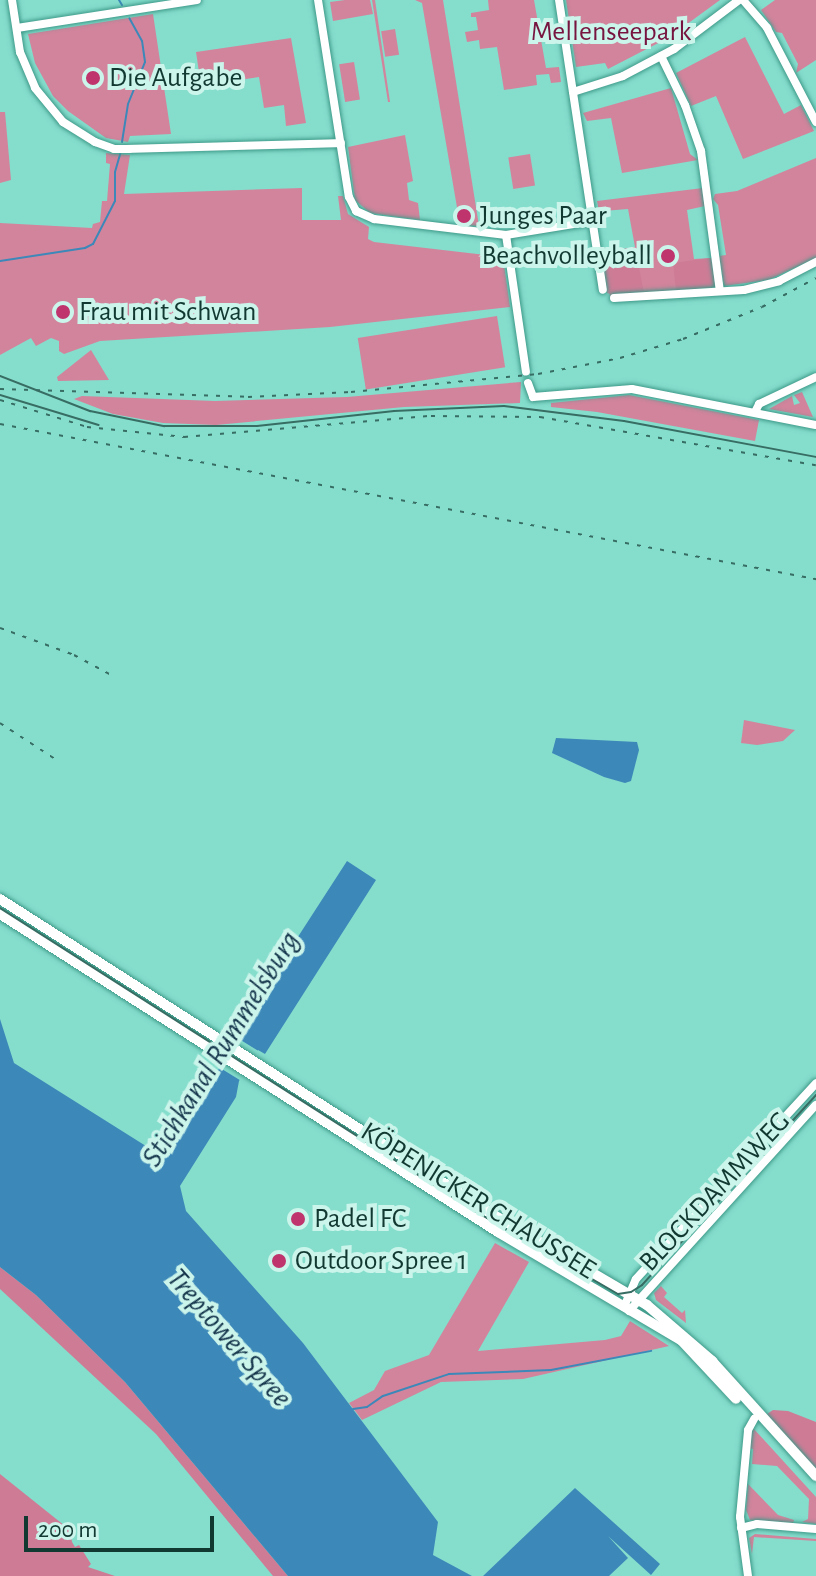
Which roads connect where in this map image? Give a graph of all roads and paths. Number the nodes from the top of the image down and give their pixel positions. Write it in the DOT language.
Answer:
graph roads {
  1 [pos="12,0"];
  2 [pos="197,0"];
  3 [pos="318,0"];
  4 [pos="559,0"];
  5 [pos="741,0"];
  6 [pos="17,28"];
  7 [pos="661,56"];
  8 [pos="573,92"];
  9 [pos="816,122"];
  10 [pos="341,143"];
  11 [pos="592,221"];
  12 [pos="506,235"];
  13 [pos="816,262"];
  14 [pos="603,290"];
  15 [pos="720,291"];
  16 [pos="614,298"];
  17 [pos="526,372"];
  18 [pos="816,377"];
  19 [pos="528,383"];
  20 [pos="755,412"];
  21 [pos="816,425"];
  22 [pos="0,899"];
  23 [pos="0,914"];
  24 [pos="816,1083"];
  25 [pos="816,1105"];
  26 [pos="628,1293"];
  27 [pos="639,1300"];
  28 [pos="626,1309"];
  29 [pos="685,1340"];
  30 [pos="754,1419"];
  31 [pos="816,1476"];
  32 [pos="816,1486"];
  33 [pos="741,1528"];
  34 [pos="816,1529"];
  35 [pos="748,1576"];
  1 -- 6 [label="street"];
  2 -- 6 [label="street"];
  3 -- 10 [label="street"];
  4 -- 8 [label="street"];
  5 -- 7 [label="street"];
  5 -- 9 [label="street"];
  6 -- 10 [label="street"];
  7 -- 8 [label="street"];
  7 -- 15 [label="street"];
  8 -- 11 [label="street"];
  10 -- 12 [label="street"];
  11 -- 12 [label="street"];
  11 -- 14 [label="street"];
  12 -- 17 [label="street"];
  13 -- 15 [label="street"];
  15 -- 16 [label="street"];
  18 -- 20 [label="street"];
  19 -- 20 [label="street"];
  20 -- 21 [label="street"];
  22 -- 26 [label="main road, KÖPENICKER CHAUSSEE"];
  23 -- 28 [label="main road, KÖPENICKER CHAUSSEE"];
  24 -- 26 [label="street, BLOCKDAMMWEG"];
  25 -- 27 [label="street, BLOCKDAMMWEG"];
  26 -- 27 [label="main road, KÖPENICKER CHAUSSEE"];
  26 -- 28 [label="street, BLOCKDAMMWEG"];
  27 -- 28 [label="street, BLOCKDAMMWEG"];
  27 -- 29 [label="main road, KÖPENICKER CHAUSSEE"];
  28 -- 29 [label="main road, KÖPENICKER CHAUSSEE"];
  29 -- 30 [label="main road"];
  29 -- 31 [label="main road"];
  30 -- 32 [label="main road"];
  30 -- 33 [label="street"];
  33 -- 34 [label="street"];
  33 -- 35 [label="street"];
}
